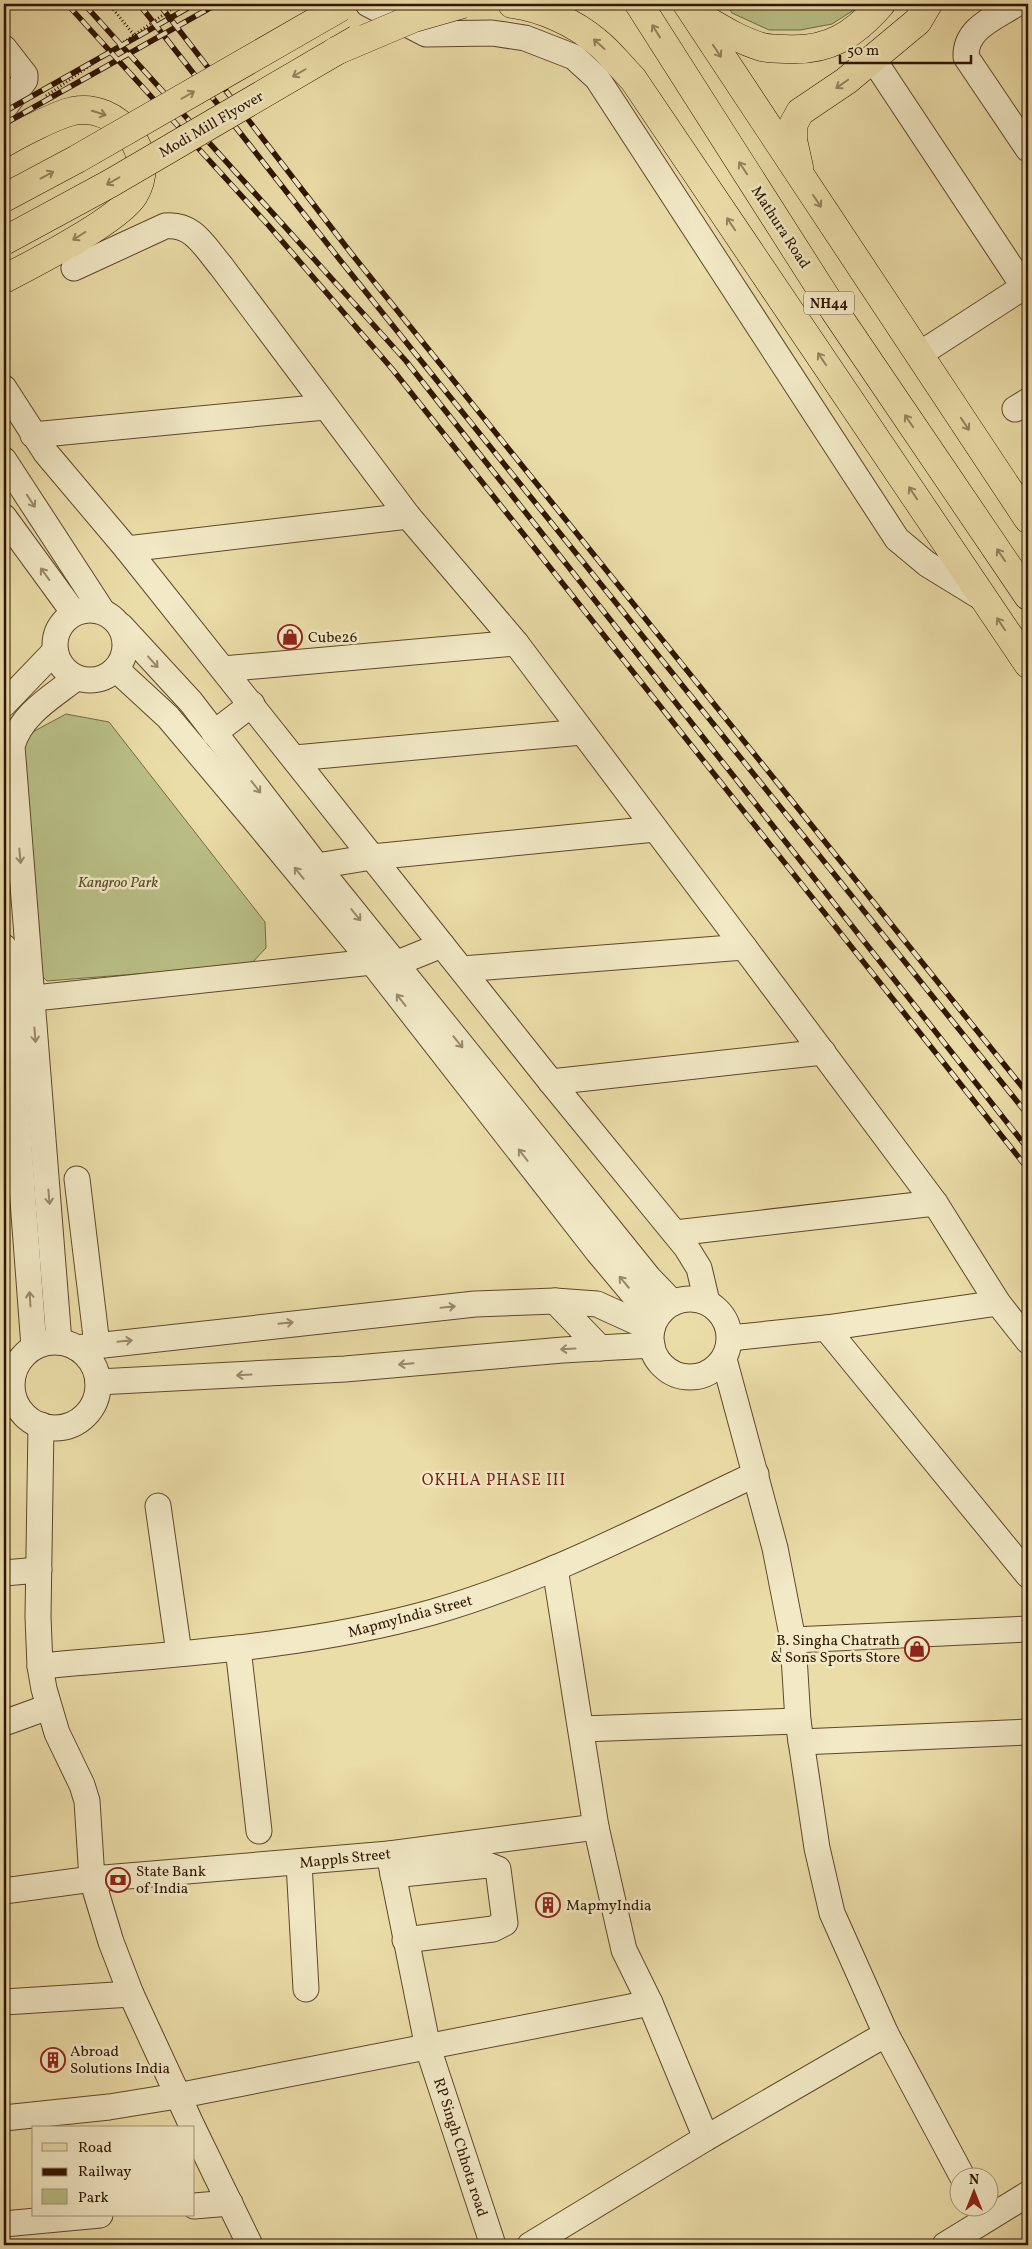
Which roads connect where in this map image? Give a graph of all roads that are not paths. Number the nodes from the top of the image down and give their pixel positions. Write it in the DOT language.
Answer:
graph roads {
  1 [pos="368,4"];
  2 [pos="416,4"];
  3 [pos="463,4"];
  4 [pos="512,4"];
  5 [pos="639,4"];
  6 [pos="881,4"];
  7 [pos="928,4"];
  8 [pos="1016,4"];
  9 [pos="344,5"];
  10 [pos="689,7"];
  11 [pos="4,48"];
  12 [pos="336,52"];
  13 [pos="873,59"];
  14 [pos="4,108"];
  15 [pos="8,131"];
  16 [pos="1028,149"];
  17 [pos="800,176"];
  18 [pos="4,198"];
  19 [pos="4,241"];
  20 [pos="74,268"];
  21 [pos="4,279"];
  22 [pos="1026,285"];
  23 [pos="920,354"];
  24 [pos="4,388"];
  25 [pos="325,407"];
  26 [pos="40,444"];
  27 [pos="7,465"];
  28 [pos="408,516"];
  29 [pos="4,517"];
  30 [pos="1028,518"];
  31 [pos="127,549"];
  32 [pos="1028,596"];
  33 [pos="984,599"];
  34 [pos="74,613"];
  35 [pos="112,619"];
  36 [pos="516,643"];
  37 [pos="55,651"];
  38 [pos="1028,664"];
  39 [pos="117,670"];
  40 [pos="223,670"];
  41 [pos="76,678"];
  42 [pos="22,683"];
  43 [pos="191,702"];
  44 [pos="4,704"];
  45 [pos="252,704"];
  46 [pos="38,708"];
  47 [pos="168,717"];
  48 [pos="582,732"];
  49 [pos="214,733"];
  50 [pos="295,758"];
  51 [pos="655,829"];
  52 [pos="372,857"];
  53 [pos="317,866"];
  54 [pos="442,945"];
  55 [pos="4,947"];
  56 [pos="744,947"];
  57 [pos="384,963"];
  58 [pos="462,970"];
  59 [pos="15,1000"];
  60 [pos="823,1052"];
  61 [pos="551,1082"];
  62 [pos="77,1179"];
  63 [pos="936,1203"];
  64 [pos="675,1233"];
  65 [pos="555,1301"];
  66 [pos="707,1302"];
  67 [pos="998,1303"];
  68 [pos="658,1324"];
  69 [pos="826,1328"];
  70 [pos="1028,1341"];
  71 [pos="78,1345"];
  72 [pos="34,1347"];
  73 [pos="600,1348"];
  74 [pos="727,1349"];
  75 [pos="9,1382"];
  76 [pos="98,1382"];
  77 [pos="41,1425"];
  78 [pos="756,1474"];
  79 [pos="158,1506"];
  80 [pos="555,1568"];
  81 [pos="38,1570"];
  82 [pos="4,1573"];
  83 [pos="1028,1575"];
  84 [pos="1028,1629"];
  85 [pos="793,1640"];
  86 [pos="238,1648"];
  87 [pos="179,1653"];
  88 [pos="40,1666"];
  89 [pos="48,1707"];
  90 [pos="4,1723"];
  91 [pos="582,1729"];
  92 [pos="800,1732"];
  93 [pos="1028,1732"];
  94 [pos="596,1827"];
  95 [pos="259,1831"];
  96 [pos="299,1863"];
  97 [pos="391,1864"];
  98 [pos="92,1879"];
  99 [pos="4,1891"];
  100 [pos="406,1940"];
  101 [pos="306,1988"];
  102 [pos="131,1994"];
  103 [pos="4,2002"];
  104 [pos="650,2003"];
  105 [pos="886,2034"];
  106 [pos="428,2048"];
  107 [pos="177,2096"];
  108 [pos="4,2118"];
  109 [pos="192,2126"];
  110 [pos="195,2133"];
  111 [pos="706,2138"];
  112 [pos="957,2166"];
  113 [pos="1028,2194"];
  114 [pos="230,2203"];
  115 [pos="195,2206"];
  116 [pos="1000,2206"];
  117 [pos="89,2216"];
  118 [pos="979,2216"];
  119 [pos="4,2224"];
  120 [pos="250,2245"];
  121 [pos="494,2245"];
  122 [pos="530,2245"];
  123 [pos="945,2245"];
  1 -- 33 [label="street"];
  2 -- 12 [label="main road, Modi Mill Flyover, bridge"];
  3 -- 12 [label="main road, bridge"];
  33 -- 4 [label="main road, one-way"];
  32 -- 5 [label="main road, Mathura Road / NH44, one-way"];
  6 -- 10 [label="main road"];
  7 -- 13 [label="main road"];
  8 -- 16 [label="street"];
  18 -- 9 [label="main road, one-way, bridge"];
  10 -- 17 [label="main road, NH44, one-way"];
  11 -- 14 [label="street"];
  12 -- 19 [label="main road, Modi Mill Flyover, one-way, bridge"];
  13 -- 17 [label="main road, one-way"];
  13 -- 22 [label="street"];
  15 -- 21 [label="main road, one-way"];
  17 -- 23 [label="main road, NH44, one-way"];
  20 -- 25 [label="street"];
  22 -- 23 [label="street"];
  23 -- 30 [label="main road, NH44, one-way"];
  24 -- 26 [label="street"];
  25 -- 26 [label="street"];
  25 -- 28 [label="street"];
  26 -- 27 [label="street"];
  26 -- 31 [label="street"];
  27 -- 35 [label="street, one-way"];
  28 -- 31 [label="street"];
  28 -- 36 [label="street"];
  34 -- 29 [label="street, one-way"];
  31 -- 40 [label="street"];
  38 -- 33 [label="main road, one-way"];
  34 -- 35 [label="street"];
  34 -- 37 [label="street"];
  35 -- 39 [label="street"];
  35 -- 43 [label="street, one-way"];
  36 -- 40 [label="street"];
  36 -- 48 [label="street"];
  37 -- 41 [label="street"];
  37 -- 42 [label="street"];
  39 -- 41 [label="street"];
  39 -- 47 [label="street"];
  40 -- 45 [label="street"];
  41 -- 46 [label="street"];
  42 -- 44 [label="street"];
  42 -- 46 [label="street"];
  43 -- 47 [label="street"];
  43 -- 49 [label="street"];
  45 -- 49 [label="street"];
  45 -- 50 [label="street"];
  46 -- 59 [label="street, one-way"];
  57 -- 47 [label="street, one-way"];
  48 -- 50 [label="street"];
  48 -- 51 [label="street"];
  49 -- 53 [label="street, one-way"];
  50 -- 52 [label="street"];
  51 -- 52 [label="street"];
  51 -- 56 [label="street"];
  52 -- 53 [label="street"];
  52 -- 54 [label="street"];
  53 -- 57 [label="street, one-way"];
  54 -- 57 [label="street"];
  54 -- 58 [label="street"];
  55 -- 59 [label="street"];
  56 -- 58 [label="street"];
  56 -- 60 [label="street"];
  57 -- 59 [label="street"];
  57 -- 68 [label="street"];
  58 -- 61 [label="street"];
  59 -- 71 [label="street, one-way"];
  72 -- 59 [label="street, one-way"];
  60 -- 61 [label="street"];
  60 -- 63 [label="street"];
  61 -- 64 [label="street"];
  62 -- 71 [label="street"];
  63 -- 64 [label="street"];
  63 -- 67 [label="street"];
  64 -- 66 [label="street"];
  65 -- 68 [label="street"];
  71 -- 65 [label="street, one-way"];
  65 -- 73 [label="street"];
  66 -- 68 [label="street"];
  66 -- 74 [label="street"];
  67 -- 69 [label="street"];
  67 -- 70 [label="street"];
  68 -- 73 [label="street"];
  68 -- 74 [label="street"];
  69 -- 74 [label="street"];
  69 -- 83 [label="street"];
  71 -- 72 [label="street"];
  71 -- 76 [label="street"];
  72 -- 75 [label="street"];
  73 -- 76 [label="street, one-way"];
  74 -- 78 [label="street"];
  75 -- 77 [label="street"];
  76 -- 77 [label="street"];
  77 -- 81 [label="street"];
  78 -- 80 [label="street, MapmyIndia Street"];
  78 -- 85 [label="street"];
  79 -- 87 [label="street"];
  80 -- 86 [label="street, MapmyIndia Street"];
  80 -- 91 [label="street"];
  81 -- 82 [label="street"];
  81 -- 88 [label="street"];
  84 -- 85 [label="street"];
  85 -- 92 [label="street"];
  86 -- 87 [label="street, MapmyIndia Street"];
  86 -- 95 [label="street"];
  87 -- 88 [label="street, MapmyIndia Street"];
  88 -- 89 [label="street"];
  89 -- 90 [label="street"];
  89 -- 98 [label="street"];
  91 -- 92 [label="street"];
  91 -- 94 [label="street"];
  92 -- 93 [label="street"];
  92 -- 105 [label="street"];
  94 -- 97 [label="street, Mappls Street"];
  94 -- 104 [label="street"];
  96 -- 97 [label="street, Mappls Street"];
  96 -- 98 [label="street, Mappls Street"];
  96 -- 101 [label="street"];
  97 -- 100 [label="street, RP Singh Chhota road"];
  97 -- 100 [label="street"];
  98 -- 99 [label="street, Mappls Street"];
  98 -- 102 [label="street"];
  100 -- 106 [label="street, RP Singh Chhota road"];
  102 -- 103 [label="street"];
  102 -- 107 [label="street"];
  104 -- 106 [label="street"];
  104 -- 111 [label="street"];
  105 -- 111 [label="street"];
  105 -- 112 [label="street"];
  106 -- 107 [label="street"];
  106 -- 121 [label="street, RP Singh Chhota road"];
  107 -- 108 [label="street"];
  107 -- 109 [label="street"];
  110 -- 114 [label="street"];
  111 -- 122 [label="street"];
  113 -- 116 [label="street"];
  114 -- 115 [label="street"];
  114 -- 120 [label="street"];
  117 -- 119 [label="street"];
  118 -- 123 [label="street"];
}
